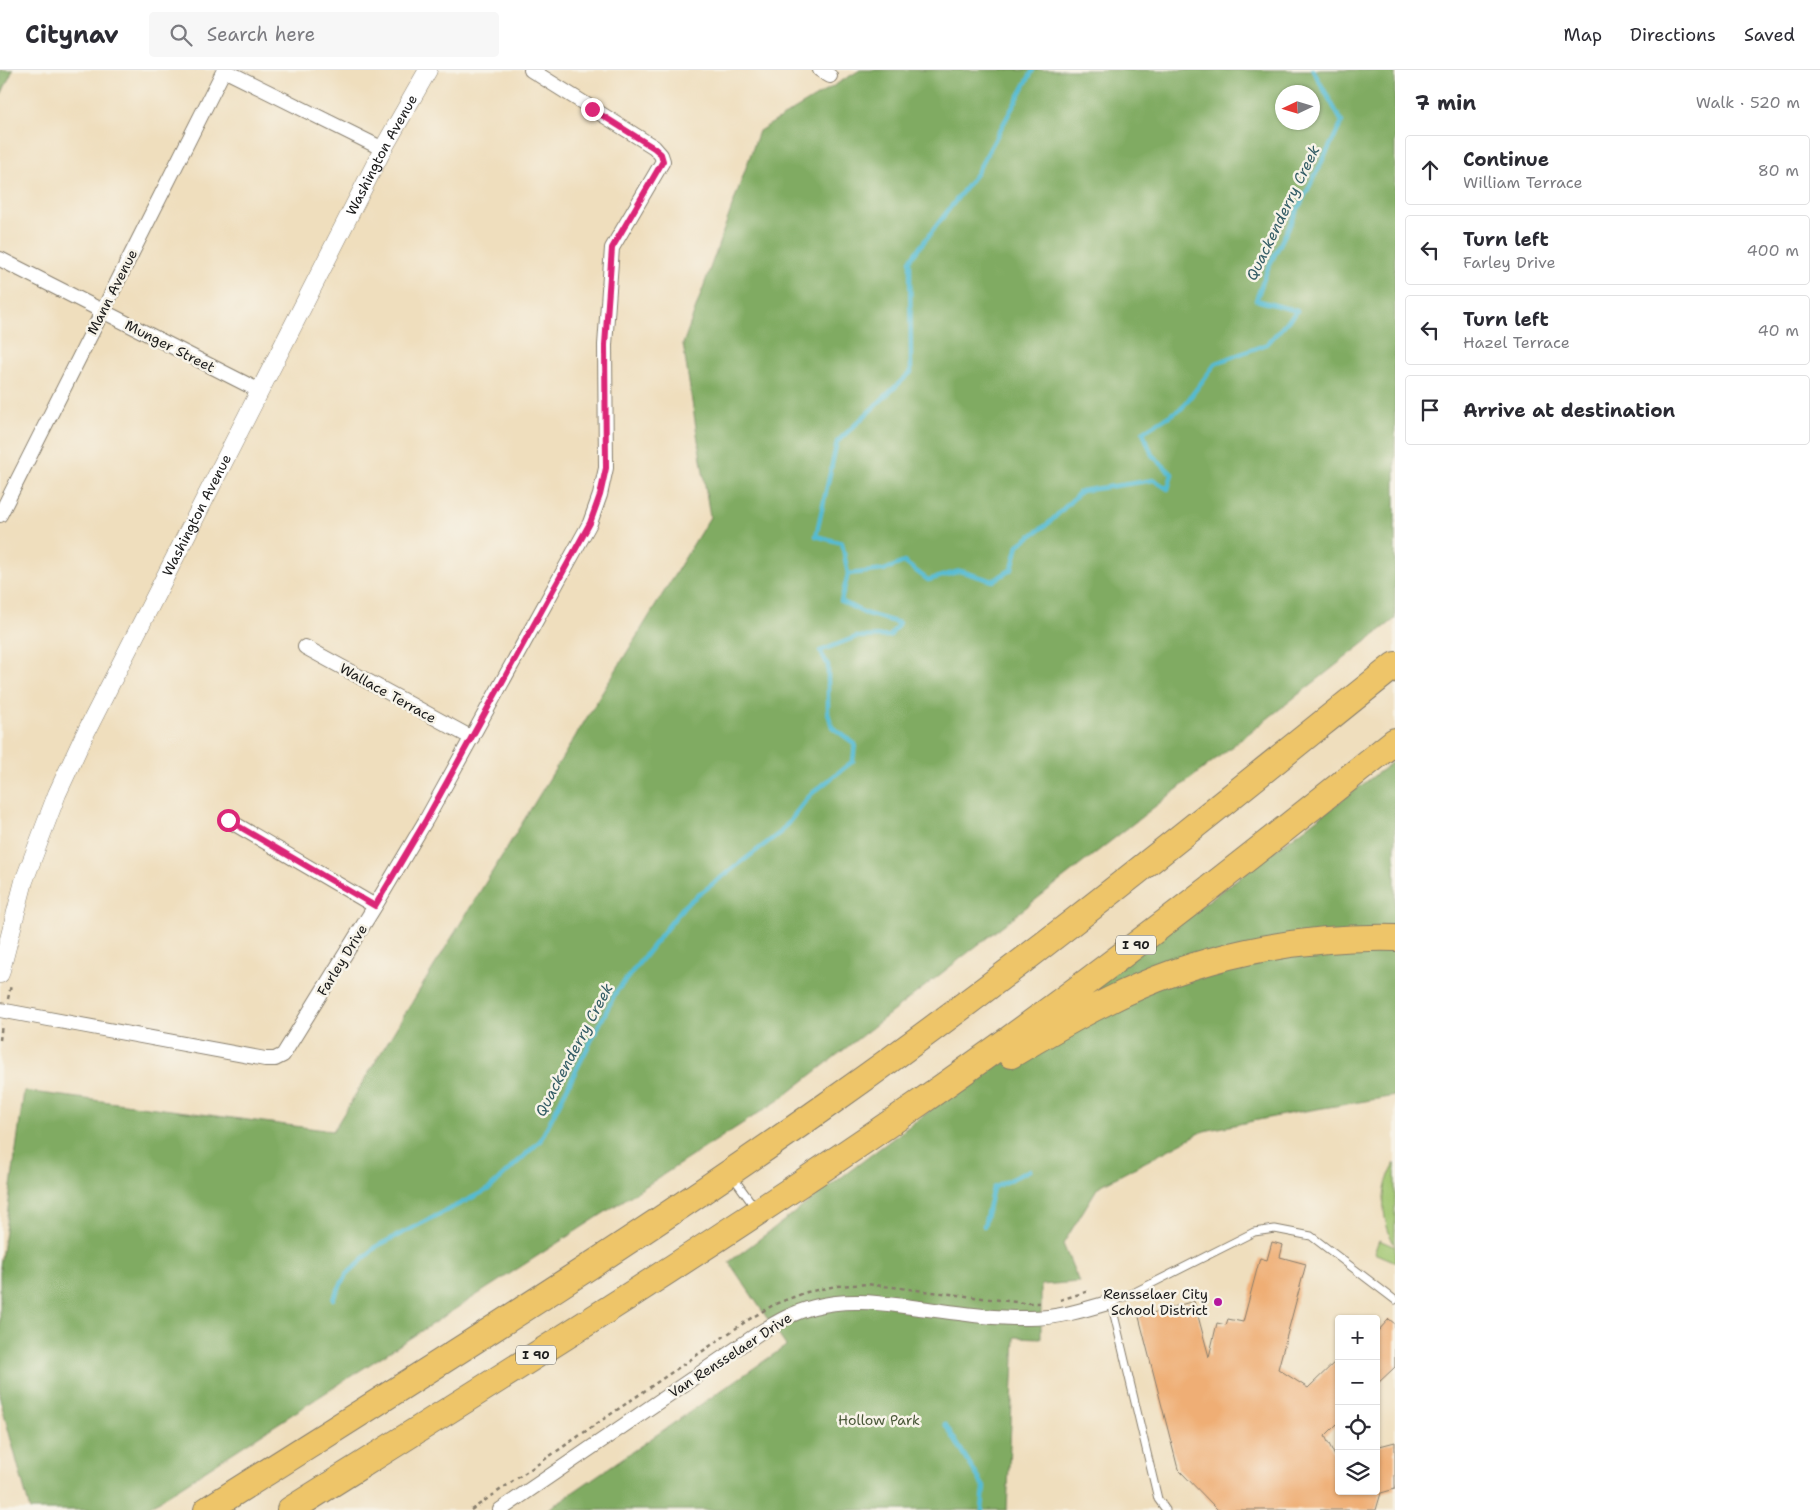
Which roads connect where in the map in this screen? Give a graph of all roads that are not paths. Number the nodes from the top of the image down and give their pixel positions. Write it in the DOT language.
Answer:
graph roads {
  1 [pos="224,70"];
  2 [pos="428,70"];
  3 [pos="531,70"];
  4 [pos="383,149"];
  5 [pos="0,259"];
  6 [pos="102,312"];
  7 [pos="260,391"];
  8 [pos="0,515"];
  9 [pos="305,647"];
  10 [pos="1395,665"];
  11 [pos="472,738"];
  12 [pos="1395,741"];
  13 [pos="228,820"];
  14 [pos="375,906"];
  15 [pos="1395,938"];
  16 [pos="4,971"];
  17 [pos="3,1011"];
  18 [pos="868,1138"];
  19 [pos="730,1173"];
  20 [pos="757,1212"];
  21 [pos="1395,1300"];
  22 [pos="1111,1302"];
  23 [pos="207,1510"];
  24 [pos="290,1510"];
  25 [pos="500,1510"];
  26 [pos="1166,1510"];
  1 -- 4 [label="street"];
  1 -- 6 [label="street, Mann Avenue"];
  2 -- 4 [label="street, Washington Avenue"];
  3 -- 11 [label="street, Farley Drive"];
  4 -- 7 [label="street, Washington Avenue"];
  5 -- 6 [label="street, Munger Street"];
  6 -- 7 [label="street, Munger Street"];
  6 -- 8 [label="street, Mann Avenue"];
  7 -- 16 [label="street, Washington Avenue"];
  9 -- 11 [label="street, Wallace Terrace"];
  10 -- 19 [label="highway"];
  11 -- 14 [label="street, Farley Drive"];
  12 -- 18 [label="highway, I 90"];
  13 -- 14 [label="street"];
  14 -- 17 [label="street, Farley Drive"];
  15 -- 18 [label="highway"];
  18 -- 20 [label="highway, I 90"];
  19 -- 20 [label="lane"];
  19 -- 23 [label="highway"];
  20 -- 24 [label="highway, I 90"];
  21 -- 22 [label="lane"];
  22 -- 25 [label="street, Van Rensselaer Drive"];
  22 -- 26 [label="lane"];
}
